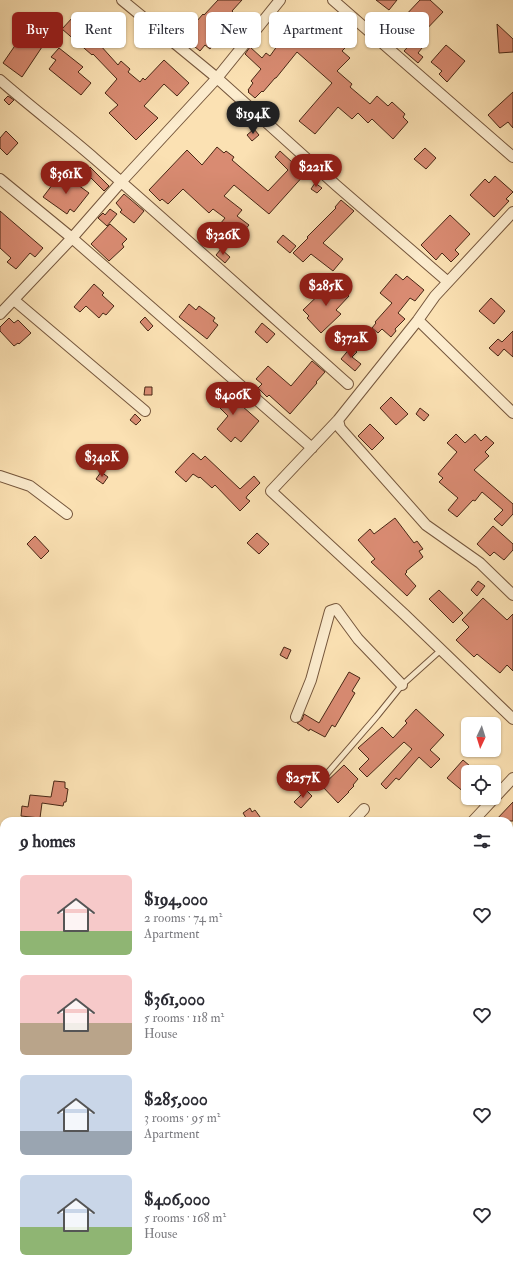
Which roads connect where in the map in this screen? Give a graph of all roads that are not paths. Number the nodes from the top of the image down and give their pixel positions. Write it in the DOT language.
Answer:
graph roads {
  1 [pos="122,0"];
  2 [pos="280,0"];
  3 [pos="333,0"];
  4 [pos="217,78"];
  5 [pos="0,80"];
  6 [pos="513,157"];
  7 [pos="0,179"];
  8 [pos="121,182"];
  9 [pos="511,218"];
  10 [pos="72,238"];
  11 [pos="448,282"];
  12 [pos="14,300"];
  13 [pos="0,314"];
  14 [pos="418,320"];
  15 [pos="348,384"];
  16 [pos="145,411"];
  17 [pos="513,413"];
  18 [pos="338,420"];
  19 [pos="312,448"];
  20 [pos="0,476"];
  21 [pos="67,514"];
  22 [pos="513,595"];
  23 [pos="442,649"];
  24 [pos="402,685"];
  25 [pos="296,717"];
  26 [pos="513,719"];
  27 [pos="513,779"];
  28 [pos="318,784"];
  29 [pos="364,809"];
  30 [pos="357,817"];
  31 [pos="477,817"];
  1 -- 4 [label="street"];
  2 -- 4 [label="street"];
  3 -- 6 [label="street"];
  4 -- 8 [label="street"];
  4 -- 11 [label="street"];
  5 -- 8 [label="street"];
  7 -- 10 [label="street"];
  8 -- 10 [label="street"];
  8 -- 15 [label="street"];
  9 -- 11 [label="street"];
  10 -- 12 [label="street"];
  10 -- 19 [label="street"];
  11 -- 14 [label="street"];
  12 -- 13 [label="street"];
  12 -- 16 [label="street"];
  14 -- 17 [label="street"];
  14 -- 18 [label="street"];
  18 -- 19 [label="street"];
  18 -- 22 [label="street"];
  19 -- 23 [label="street"];
  20 -- 21 [label="street"];
  23 -- 24 [label="lane"];
  23 -- 26 [label="street"];
  24 -- 25 [label="street"];
  24 -- 28 [label="lane"];
  27 -- 31 [label="street"];
  29 -- 30 [label="street"];
}
